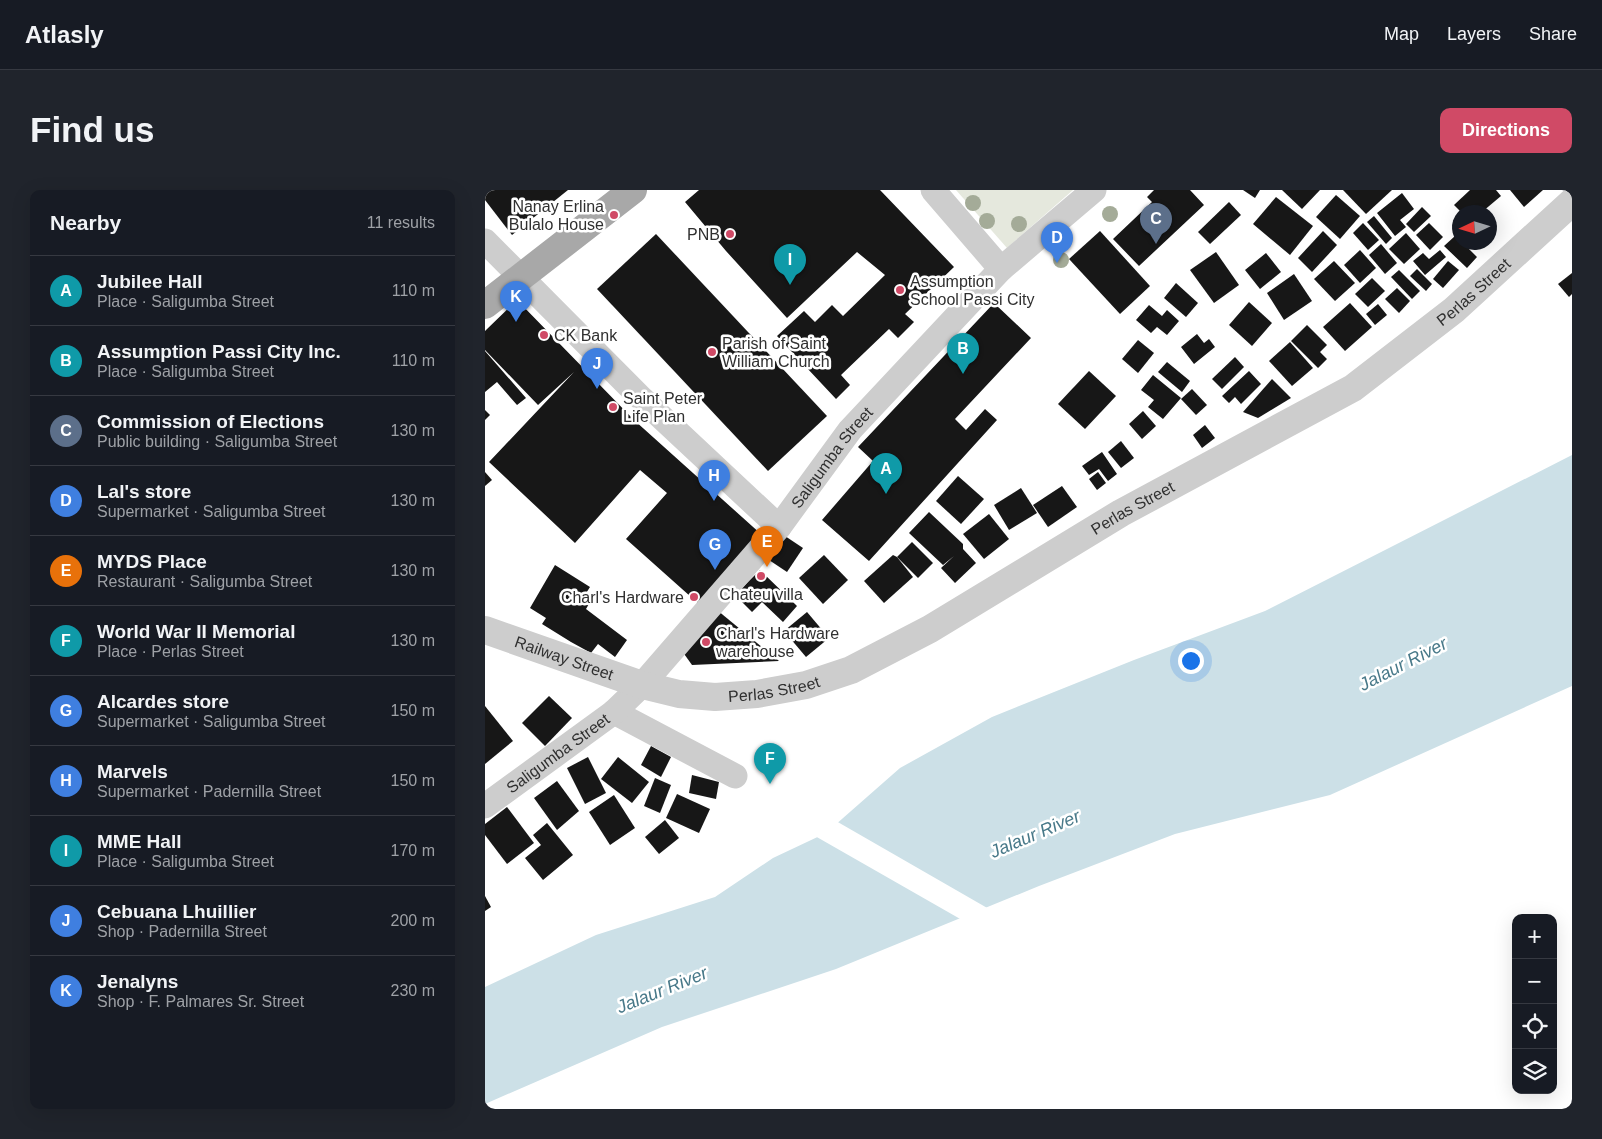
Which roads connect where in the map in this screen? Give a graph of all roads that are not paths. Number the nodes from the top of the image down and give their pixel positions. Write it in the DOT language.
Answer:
graph roads {
  1 [pos="633,190"];
  2 [pos="933,190"];
  3 [pos="1094,190"];
  4 [pos="1572,202"];
  5 [pos="485,241"];
  6 [pos="1001,270"];
  7 [pos="521,277"];
  8 [pos="485,304"];
  9 [pos="779,527"];
  10 [pos="485,630"];
  11 [pos="642,685"];
  12 [pos="614,712"];
  13 [pos="735,776"];
  14 [pos="485,806"];
  1 -- 7 [label="main road"];
  2 -- 6 [label="street"];
  3 -- 6 [label="street, Saligumba Street"];
  4 -- 11 [label="street, Perlas Street"];
  5 -- 7 [label="street"];
  6 -- 9 [label="street, Saligumba Street"];
  7 -- 8 [label="main road"];
  7 -- 9 [label="street"];
  9 -- 11 [label="street, Saligumba Street"];
  10 -- 11 [label="street, Railway Street"];
  11 -- 12 [label="street, Saligumba Street"];
  12 -- 13 [label="street"];
  12 -- 14 [label="street, Saligumba Street"];
}
